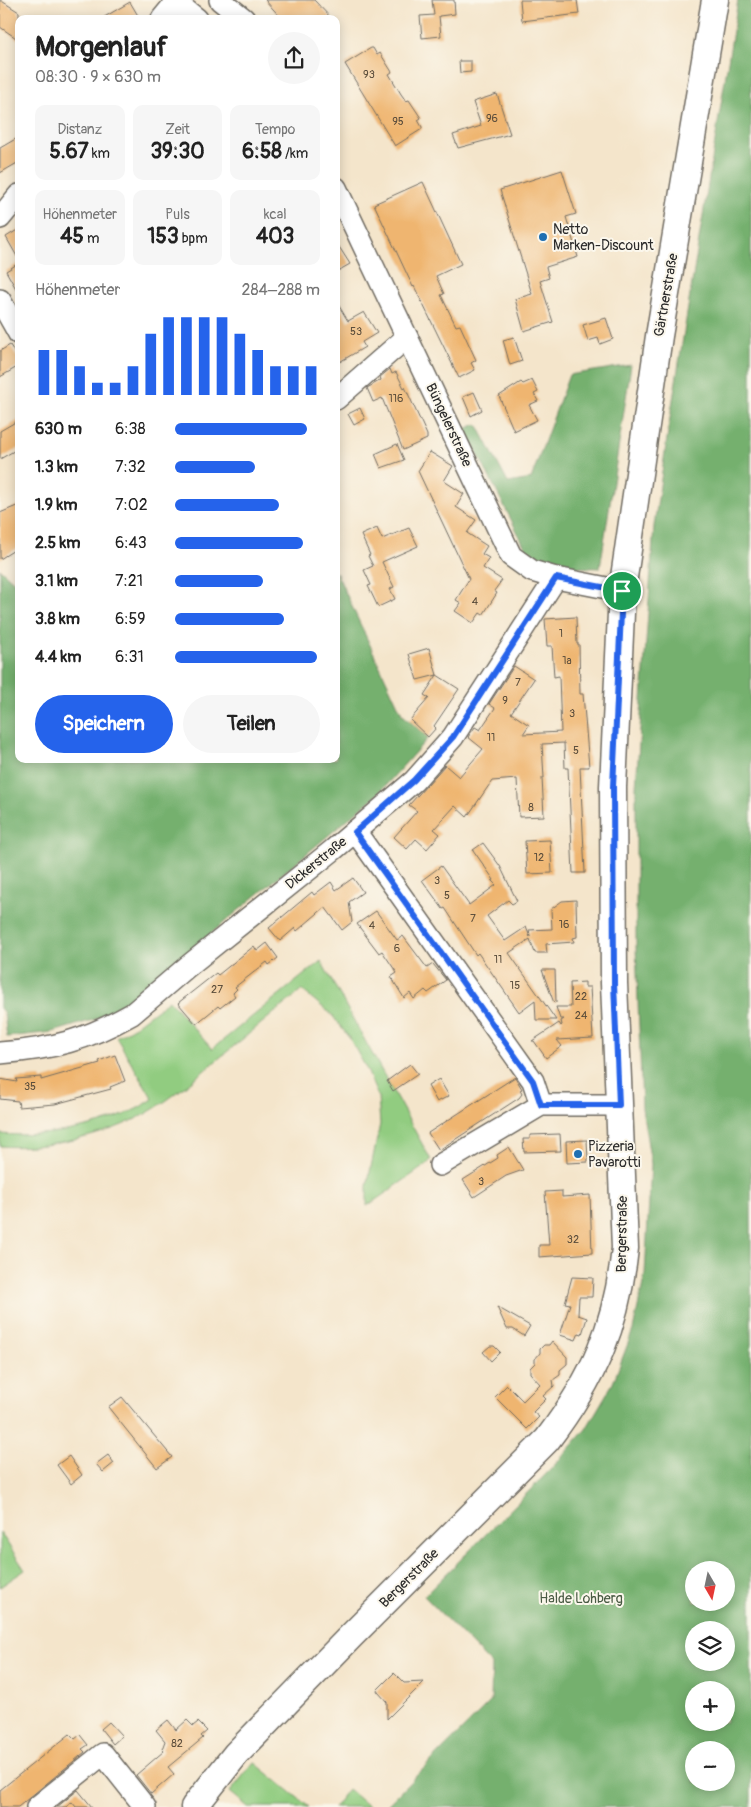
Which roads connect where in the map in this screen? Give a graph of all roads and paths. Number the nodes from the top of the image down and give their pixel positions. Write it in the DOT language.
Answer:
graph roads {
  1 [pos="220,0"];
  2 [pos="715,0"];
  3 [pos="174,1"];
  4 [pos="165,15"];
  5 [pos="192,15"];
  6 [pos="239,15"];
  7 [pos="340,196"];
  8 [pos="15,200"];
  9 [pos="0,218"];
  10 [pos="0,300"];
  11 [pos="15,327"];
  12 [pos="407,338"];
  13 [pos="340,397"];
  14 [pos="556,578"];
  15 [pos="622,591"];
  16 [pos="355,832"];
  17 [pos="0,1053"];
  18 [pos="541,1105"];
  19 [pos="619,1105"];
  20 [pos="440,1165"];
  21 [pos="37,1807"];
  22 [pos="145,1807"];
  23 [pos="194,1807"];
  1 -- 6 [label="street"];
  2 -- 15 [label="main road, Gärtnerstraße"];
  3 -- 4 [label="street"];
  3 -- 5 [label="street"];
  7 -- 12 [label="street, Büngelerstraße"];
  8 -- 9 [label="street"];
  10 -- 11 [label="street"];
  12 -- 13 [label="street"];
  12 -- 14 [label="street, Büngelerstraße"];
  14 -- 15 [label="street, Büngelerstraße"];
  14 -- 16 [label="street, Dickerstraße"];
  15 -- 19 [label="main road, Bergerstraße"];
  16 -- 17 [label="street, Dickerstraße"];
  16 -- 18 [label="street"];
  18 -- 19 [label="street"];
  18 -- 20 [label="street"];
  19 -- 23 [label="main road, Bergerstraße"];
  21 -- 22 [label="street"];
}
